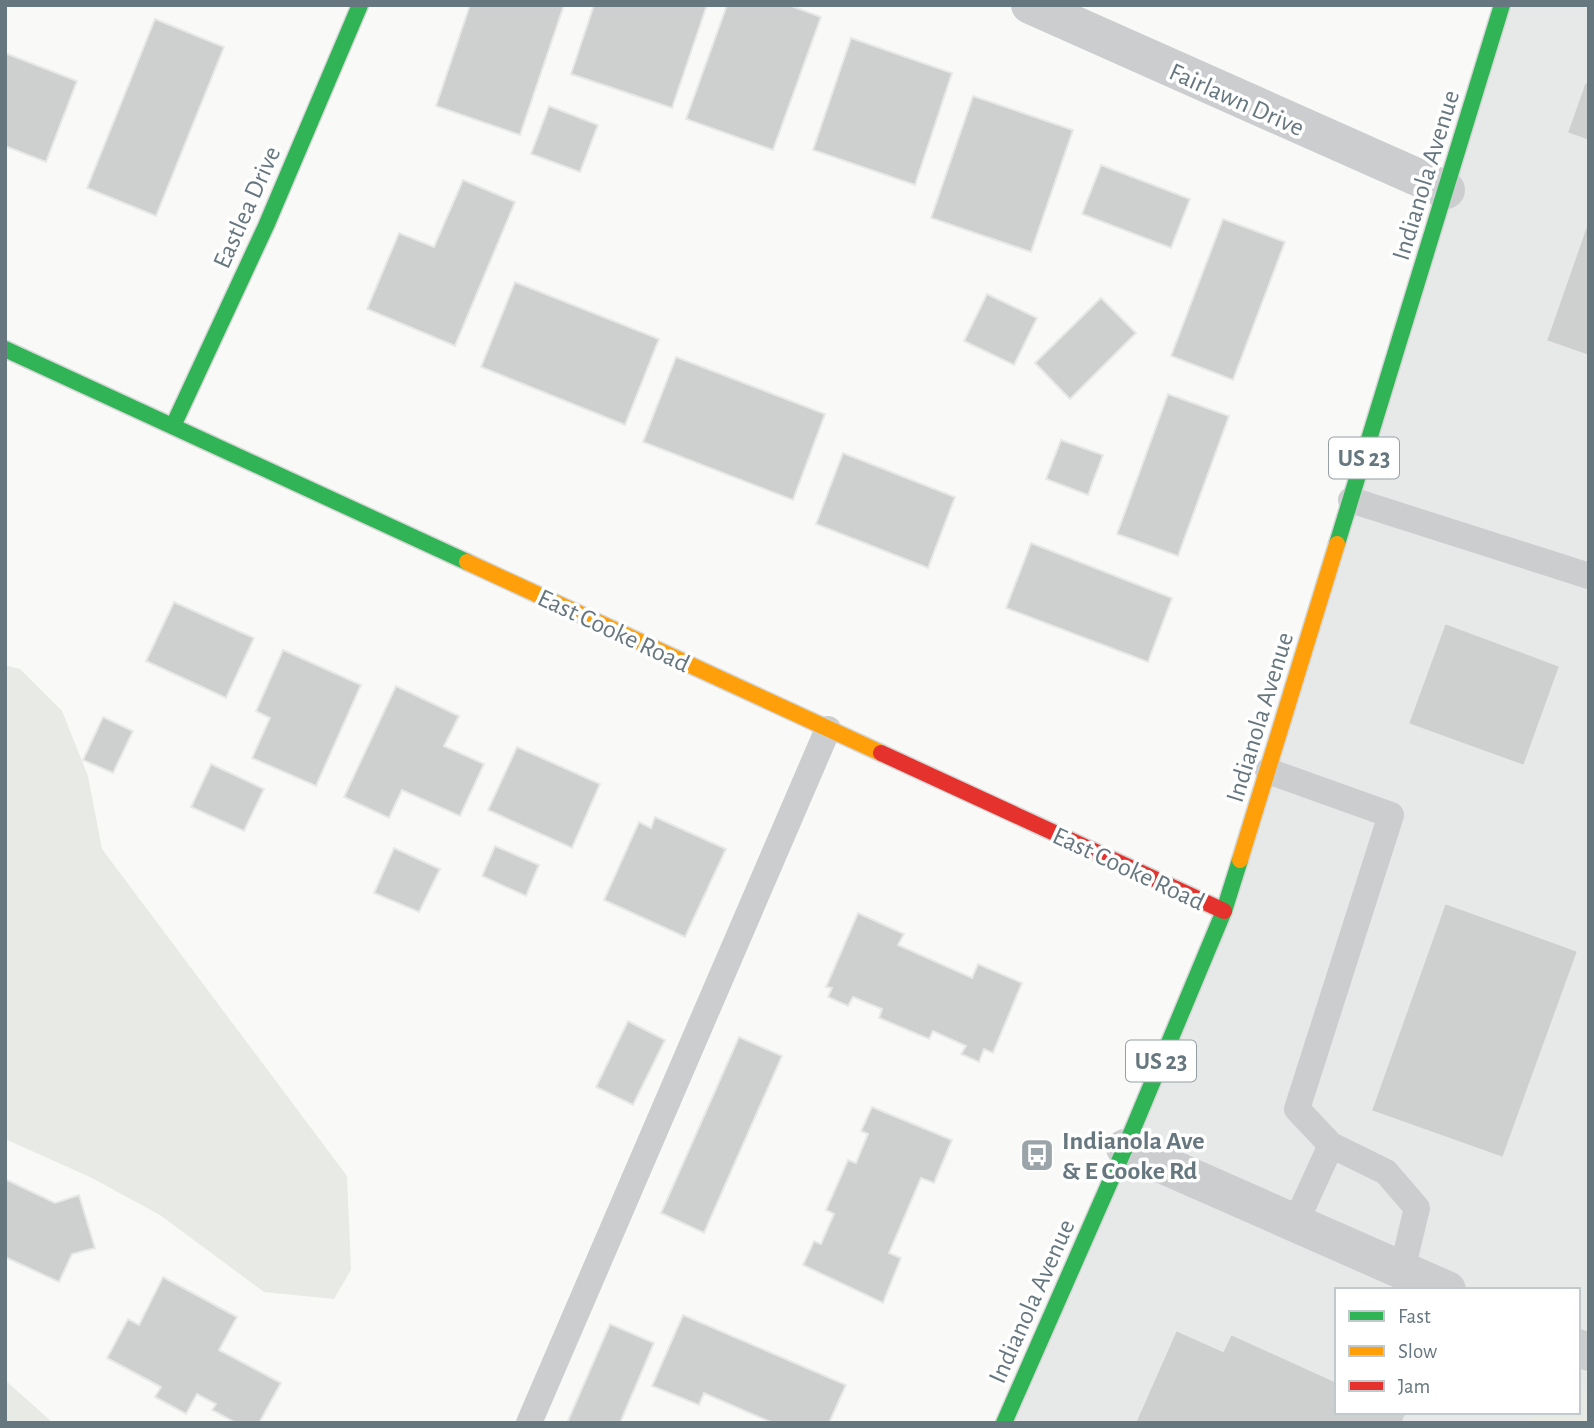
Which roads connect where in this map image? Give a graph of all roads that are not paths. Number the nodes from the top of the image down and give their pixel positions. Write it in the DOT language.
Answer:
graph roads {
  1 [pos="360,5"];
  2 [pos="1030,5"];
  3 [pos="1502,5"];
  4 [pos="1446,190"];
  5 [pos="5,349"];
  6 [pos="173,426"];
  7 [pos="1351,500"];
  8 [pos="1589,576"];
  9 [pos="828,729"];
  10 [pos="1268,771"];
  11 [pos="1223,911"];
  12 [pos="1331,1145"];
  13 [pos="1125,1148"];
  14 [pos="1295,1223"];
  15 [pos="1402,1270"];
  16 [pos="1442,1288"];
  17 [pos="529,1423"];
  18 [pos="1004,1423"];
  1 -- 6 [label="main road, Eastlea Drive"];
  2 -- 4 [label="street, Fairlawn Drive"];
  3 -- 4 [label="main road, Indianola Avenue / US 23"];
  4 -- 7 [label="main road, Indianola Avenue / US 23"];
  5 -- 6 [label="main road, East Cooke Road"];
  6 -- 9 [label="main road, East Cooke Road"];
  7 -- 8 [label="lane"];
  7 -- 10 [label="main road, Indianola Avenue / US 23"];
  9 -- 11 [label="main road, East Cooke Road"];
  9 -- 17 [label="lane"];
  10 -- 11 [label="main road, Indianola Avenue / US 23"];
  10 -- 12 [label="lane"];
  11 -- 13 [label="main road, Indianola Avenue / US 23"];
  12 -- 14 [label="lane"];
  12 -- 15 [label="lane"];
  13 -- 14 [label="street"];
  13 -- 18 [label="main road, Indianola Avenue / US 23"];
  14 -- 15 [label="street"];
  15 -- 16 [label="street"];
}
